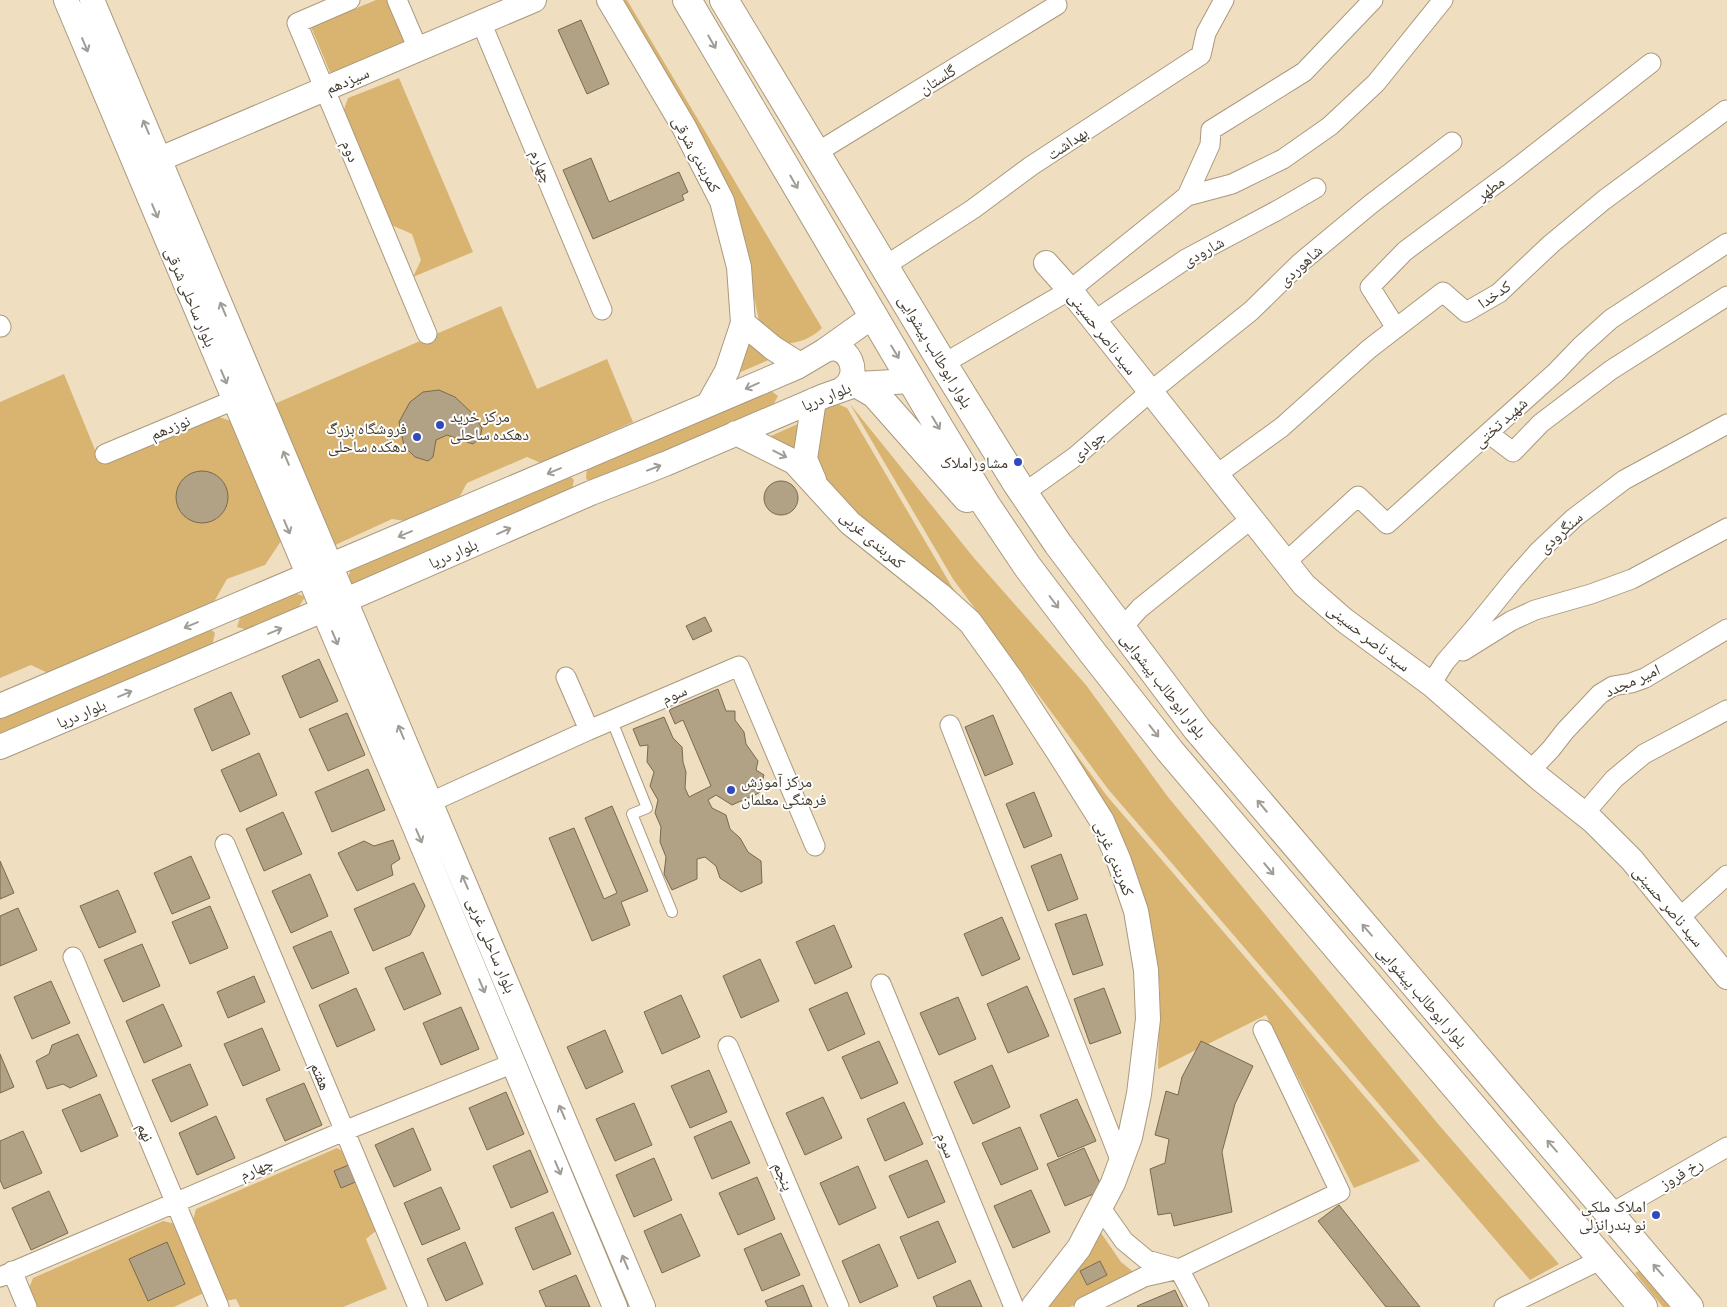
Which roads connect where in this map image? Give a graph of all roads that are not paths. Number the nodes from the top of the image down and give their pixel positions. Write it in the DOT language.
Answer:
graph roads {
  1 [pos="66,0"];
  2 [pos="92,0"];
  3 [pos="350,0"];
  4 [pos="397,0"];
  5 [pos="534,0"];
  6 [pos="608,0"];
  7 [pos="687,0"];
  8 [pos="724,0"];
  9 [pos="1224,0"];
  10 [pos="1373,0"];
  11 [pos="1443,0"];
  12 [pos="1057,5"];
  13 [pos="481,22"];
  14 [pos="418,49"];
  15 [pos="1651,63"];
  16 [pos="325,89"];
  17 [pos="1726,110"];
  18 [pos="1452,142"];
  19 [pos="816,153"];
  20 [pos="160,159"];
  21 [pos="140,176"];
  22 [pos="1316,188"];
  23 [pos="1187,196"];
  24 [pos="1727,242"];
  25 [pos="1046,263"];
  26 [pos="885,266"];
  27 [pos="1070,290"];
  28 [pos="1727,296"];
  29 [pos="602,310"];
  30 [pos="873,316"];
  31 [pos="1094,320"];
  32 [pos="743,323"];
  33 [pos="1396,328"];
  34 [pos="427,334"];
  35 [pos="824,351"];
  36 [pos="943,364"];
  37 [pos="798,366"];
  38 [pos="911,381"];
  39 [pos="850,386"];
  40 [pos="1150,392"];
  41 [pos="234,400"];
  42 [pos="811,402"];
  43 [pos="708,405"];
  44 [pos="1727,424"];
  45 [pos="1488,433"];
  46 [pos="736,434"];
  47 [pos="105,454"];
  48 [pos="577,461"];
  49 [pos="1216,475"];
  50 [pos="817,486"];
  51 [pos="591,493"];
  52 [pos="1024,493"];
  53 [pos="1251,519"];
  54 [pos="1727,528"];
  55 [pos="1286,562"];
  56 [pos="1032,573"];
  57 [pos="338,583"];
  58 [pos="316,593"];
  59 [pos="216,614"];
  60 [pos="1121,629"];
  61 [pos="1727,629"];
  62 [pos="231,649"];
  63 [pos="1445,662"];
  64 [pos="566,678"];
  65 [pos="1430,684"];
  66 [pos="0,706"];
  67 [pos="1727,710"];
  68 [pos="612,720"];
  69 [pos="950,725"];
  70 [pos="589,730"];
  71 [pos="0,747"];
  72 [pos="1530,771"];
  73 [pos="431,802"];
  74 [pos="408,811"];
  75 [pos="1584,814"];
  76 [pos="225,844"];
  77 [pos="816,846"];
  78 [pos="1727,875"];
  79 [pos="672,912"];
  80 [pos="1680,918"];
  81 [pos="73,957"];
  82 [pos="1727,977"];
  83 [pos="881,984"];
  84 [pos="1263,1030"];
  85 [pos="728,1046"];
  86 [pos="514,1063"];
  87 [pos="344,1131"];
  88 [pos="1727,1147"];
  89 [pos="1121,1162"];
  90 [pos="175,1202"];
  91 [pos="1100,1207"];
  92 [pos="1610,1214"];
  93 [pos="1602,1259"];
  94 [pos="1179,1269"];
  95 [pos="6,1274"];
  96 [pos="28,1307"];
  97 [pos="219,1307"];
  98 [pos="418,1307"];
  99 [pos="616,1307"];
  100 [pos="643,1307"];
  101 [pos="840,1307"];
  102 [pos="1014,1307"];
  103 [pos="1033,1307"];
  104 [pos="1084,1307"];
  105 [pos="1199,1307"];
  106 [pos="1504,1307"];
  107 [pos="1643,1307"];
  108 [pos="1689,1307"];
  1 -- 21 [label="street, بلوار ساحلی شرقی, one-way"];
  20 -- 2 [label="street, بلوار ساحلی شرقی, one-way"];
  3 -- 16 [label="street, دوم"];
  4 -- 14 [label="street"];
  5 -- 13 [label="street, سیزدهم"];
  6 -- 32 [label="street, کمربندی شرقی"];
  7 -- 30 [label="highway, one-way"];
  8 -- 19 [label="highway, بلوار ابوطالب پیشوایی"];
  9 -- 26 [label="street, بهداشت"];
  10 -- 23 [label="street"];
  11 -- 23 [label="street"];
  12 -- 19 [label="street, گلستان"];
  13 -- 14 [label="street, سیزدهم"];
  13 -- 29 [label="street, چهارم"];
  14 -- 16 [label="street, سیزدهم"];
  15 -- 33 [label="street, مطهر"];
  16 -- 20 [label="street, سیزدهم"];
  16 -- 34 [label="street, دوم"];
  17 -- 33 [label="street, کدخدا"];
  18 -- 40 [label="street, شاهوردی"];
  19 -- 26 [label="highway, بلوار ابوطالب پیشوایی"];
  20 -- 21 [label="street, سیزدهم"];
  57 -- 20 [label="street, بلوار ساحلی شرقی, one-way"];
  21 -- 41 [label="street, بلوار ساحلی شرقی, one-way"];
  22 -- 31 [label="street, شارودی"];
  23 -- 27 [label="street"];
  24 -- 45 [label="street, شهید تختی"];
  25 -- 27 [label="street, سید ناصر حسینی"];
  26 -- 36 [label="highway, بلوار ابوطالب پیشوایی"];
  27 -- 31 [label="street, سید ناصر حسینی"];
  27 -- 36 [label="street"];
  28 -- 45 [label="street"];
  30 -- 35 [label="street, بلوار دریا"];
  30 -- 38 [label="highway, one-way"];
  31 -- 40 [label="street, سید ناصر حسینی"];
  32 -- 37 [label="street"];
  32 -- 43 [label="street"];
  33 -- 49 [label="street, کدخدا"];
  35 -- 37 [label="street, بلوار دریا"];
  35 -- 39 [label="street"];
  36 -- 52 [label="highway, بلوار ابوطالب پیشوایی"];
  37 -- 42 [label="street"];
  37 -- 43 [label="street, بلوار دریا, one-way"];
  38 -- 39 [label="street, بلوار دریا"];
  38 -- 56 [label="highway, one-way"];
  39 -- 42 [label="street, بلوار دریا"];
  39 -- 56 [label="highway"];
  40 -- 49 [label="street, سید ناصر حسینی"];
  40 -- 52 [label="street, جوادی"];
  41 -- 47 [label="street, نوزدهم"];
  41 -- 58 [label="street, بلوار ساحلی شرقی, one-way"];
  42 -- 46 [label="street, بلوار دریا"];
  42 -- 50 [label="street"];
  43 -- 48 [label="street, بلوار دریا"];
  44 -- 63 [label="street, سنگرودی"];
  45 -- 55 [label="street, شهید تختی"];
  46 -- 50 [label="street, کمربندی غربی, one-way"];
  51 -- 46 [label="street, بلوار دریا, one-way"];
  48 -- 51 [label="street"];
  48 -- 57 [label="street, بلوار دریا, one-way"];
  49 -- 53 [label="street, سید ناصر حسینی"];
  50 -- 89 [label="street, کمربندی غربی"];
  57 -- 51 [label="street, بلوار دریا, one-way"];
  52 -- 60 [label="highway, بلوار ابوطالب پیشوایی"];
  53 -- 55 [label="street, سید ناصر حسینی"];
  53 -- 60 [label="street"];
  54 -- 63 [label="street"];
  55 -- 65 [label="street, سید ناصر حسینی"];
  56 -- 93 [label="highway, one-way"];
  57 -- 58 [label="street, بلوار دریا"];
  57 -- 58 [label="street, بلوار دریا"];
  73 -- 57 [label="street, بلوار ساحلی غربی, one-way"];
  58 -- 59 [label="street, بلوار دریا"];
  62 -- 58 [label="street, بلوار دریا, one-way"];
  58 -- 74 [label="street, بلوار ساحلی غربی, one-way"];
  59 -- 62 [label="street"];
  59 -- 66 [label="street, بلوار دریا, one-way"];
  92 -- 60 [label="highway, بلوار ابوطالب پیشوایی, one-way"];
  61 -- 72 [label="street, امیر مجدد"];
  71 -- 62 [label="street, بلوار دریا, one-way"];
  63 -- 65 [label="street, سنگرودی"];
  64 -- 70 [label="street"];
  65 -- 72 [label="street, سید ناصر حسینی"];
  67 -- 75 [label="street"];
  68 -- 70 [label="street, سوم"];
  68 -- 77 [label="street, سوم"];
  68 -- 79 [label="lane"];
  69 -- 89 [label="street"];
  70 -- 73 [label="street, سوم"];
  72 -- 75 [label="street, سید ناصر حسینی"];
  73 -- 74 [label="street"];
  100 -- 73 [label="street, بلوار ساحلی غربی, one-way"];
  74 -- 86 [label="street, بلوار ساحلی غربی, one-way"];
  75 -- 80 [label="street, سید ناصر حسینی"];
  76 -- 87 [label="street, هفتم"];
  78 -- 80 [label="street"];
  80 -- 82 [label="street, سید ناصر حسینی"];
  81 -- 90 [label="street, نهم"];
  83 -- 102 [label="street, سوم"];
  84 -- 94 [label="street"];
  85 -- 101 [label="street, پنجم"];
  86 -- 87 [label="street, چهارم"];
  86 -- 99 [label="street, بلوار ساحلی غربی, one-way"];
  87 -- 90 [label="street, چهارم"];
  87 -- 98 [label="street, هفتم"];
  88 -- 92 [label="street, رخ فروز"];
  89 -- 91 [label="street, کمربندی غربی"];
  90 -- 95 [label="street, چهارم"];
  90 -- 97 [label="street, نهم"];
  91 -- 94 [label="street"];
  91 -- 103 [label="street, کمربندی غربی"];
  108 -- 92 [label="highway, بلوار ابوطالب پیشوایی, one-way"];
  93 -- 106 [label="street"];
  93 -- 107 [label="highway"];
  94 -- 104 [label="street"];
  94 -- 105 [label="street"];
  95 -- 96 [label="street"];
}
